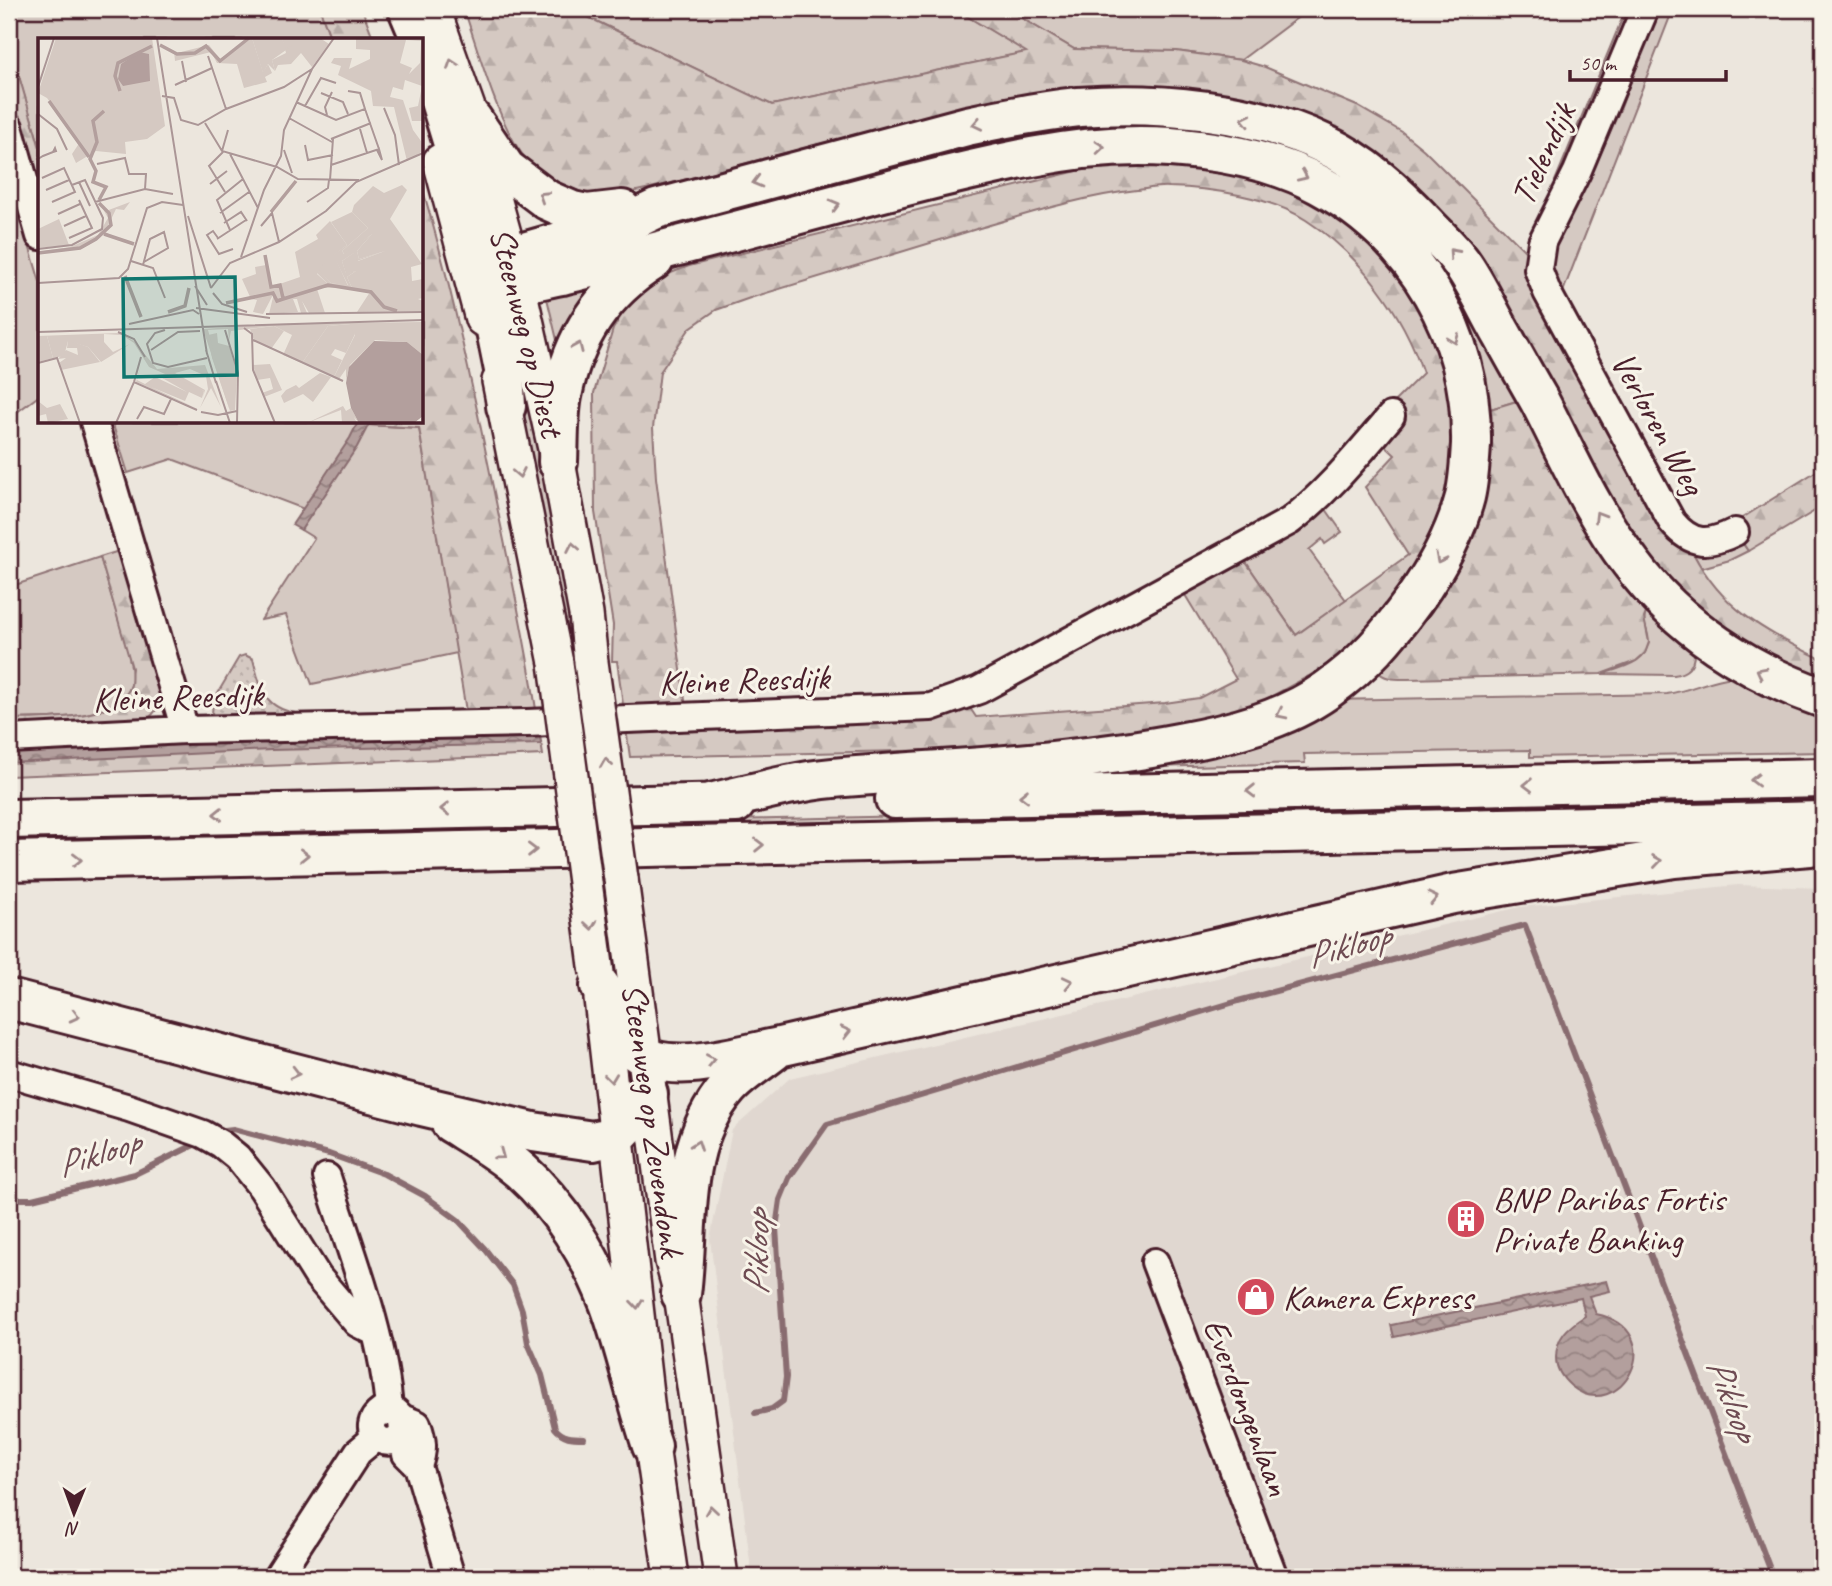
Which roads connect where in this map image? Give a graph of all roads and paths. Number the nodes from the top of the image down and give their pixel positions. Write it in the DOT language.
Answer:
graph roads {
  1 [pos="389,9"];
  2 [pos="408,9"];
  3 [pos="433,9"];
  4 [pos="1645,9"];
  5 [pos="399,38"];
  6 [pos="420,38"];
  7 [pos="424,49"];
  8 [pos="424,109"];
  9 [pos="472,119"];
  10 [pos="9,127"];
  11 [pos="656,209"];
  12 [pos="38,229"];
  13 [pos="674,247"];
  14 [pos="507,270"];
  15 [pos="1547,292"];
  16 [pos="506,406"];
  17 [pos="1391,416"];
  18 [pos="95,424"];
  19 [pos="558,461"];
  20 [pos="1735,532"];
  21 [pos="591,662"];
  22 [pos="556,663"];
  23 [pos="1823,698"];
  24 [pos="185,730"];
  25 [pos="9,739"];
  26 [pos="1823,778"];
  27 [pos="710,803"];
  28 [pos="9,819"];
  29 [pos="1823,821"];
  30 [pos="1823,845"];
  31 [pos="9,861"];
  32 [pos="610,977"];
  33 [pos="9,999"];
  34 [pos="779,1047"];
  35 [pos="644,1057"];
  36 [pos="9,1073"];
  37 [pos="649,1094"];
  38 [pos="422,1106"];
  39 [pos="618,1135"];
  40 [pos="327,1177"];
  41 [pos="1155,1262"];
  42 [pos="681,1294"];
  43 [pos="375,1332"];
  44 [pos="396,1414"];
  45 [pos="383,1439"];
  46 [pos="652,1446"];
  47 [pos="418,1466"];
  48 [pos="277,1577"];
  49 [pos="451,1577"];
  50 [pos="671,1577"];
  51 [pos="721,1577"];
  52 [pos="1274,1577"];
  1 -- 5 [label="main road"];
  2 -- 6 [label="highway"];
  9 -- 3 [label="main road, Steenweg op Diest, one-way"];
  4 -- 15 [label="street, Tielendijk"];
  7 -- 14 [label="highway"];
  8 -- 16 [label="main road, Steenweg op Diest"];
  11 -- 9 [label="highway, one-way"];
  9 -- 14 [label="main road, Steenweg op Diest"];
  10 -- 12 [label="street"];
  11 -- 14 [label="highway"];
  23 -- 11 [label="highway, one-way"];
  13 -- 14 [label="highway"];
  19 -- 13 [label="highway, one-way"];
  13 -- 27 [label="highway, one-way"];
  14 -- 16 [label="highway"];
  14 -- 19 [label="main road, Steenweg op Diest"];
  15 -- 20 [label="street, Verloren Weg"];
  16 -- 22 [label="main road, Steenweg op Diest, one-way"];
  17 -- 24 [label="street, Kleine Reesdijk"];
  18 -- 24 [label="street"];
  21 -- 19 [label="main road, Steenweg op Diest, one-way"];
  32 -- 21 [label="main road, Steenweg op Zevendonk, one-way, bridge"];
  22 -- 32 [label="main road, Steenweg op Zevendonk, one-way, bridge"];
  24 -- 25 [label="street, Kleine Reesdijk"];
  26 -- 27 [label="highway, one-way"];
  27 -- 28 [label="highway, one-way"];
  31 -- 29 [label="highway, one-way"];
  34 -- 30 [label="highway, one-way"];
  32 -- 35 [label="highway"];
  32 -- 39 [label="main road, Steenweg op Zevendonk, one-way"];
  33 -- 38 [label="highway, one-way"];
  35 -- 34 [label="highway, one-way"];
  42 -- 34 [label="highway, one-way"];
  35 -- 37 [label="main road, Steenweg op Zevendonk"];
  36 -- 43 [label="street"];
  37 -- 39 [label="highway"];
  37 -- 42 [label="main road, Steenweg op Zevendonk"];
  38 -- 39 [label="highway"];
  38 -- 46 [label="highway, one-way"];
  39 -- 46 [label="main road, Steenweg op Zevendonk, one-way"];
  40 -- 43 [label="street"];
  41 -- 52 [label="street, Everdongenlaan"];
  51 -- 42 [label="main road, Steenweg op Zevendonk, one-way"];
  43 -- 44 [label="street"];
  44 -- 45 [label="street"];
  44 -- 47 [label="street"];
  45 -- 47 [label="street"];
  45 -- 48 [label="street"];
  46 -- 50 [label="main road, Steenweg op Zevendonk"];
  47 -- 49 [label="street"];
}
